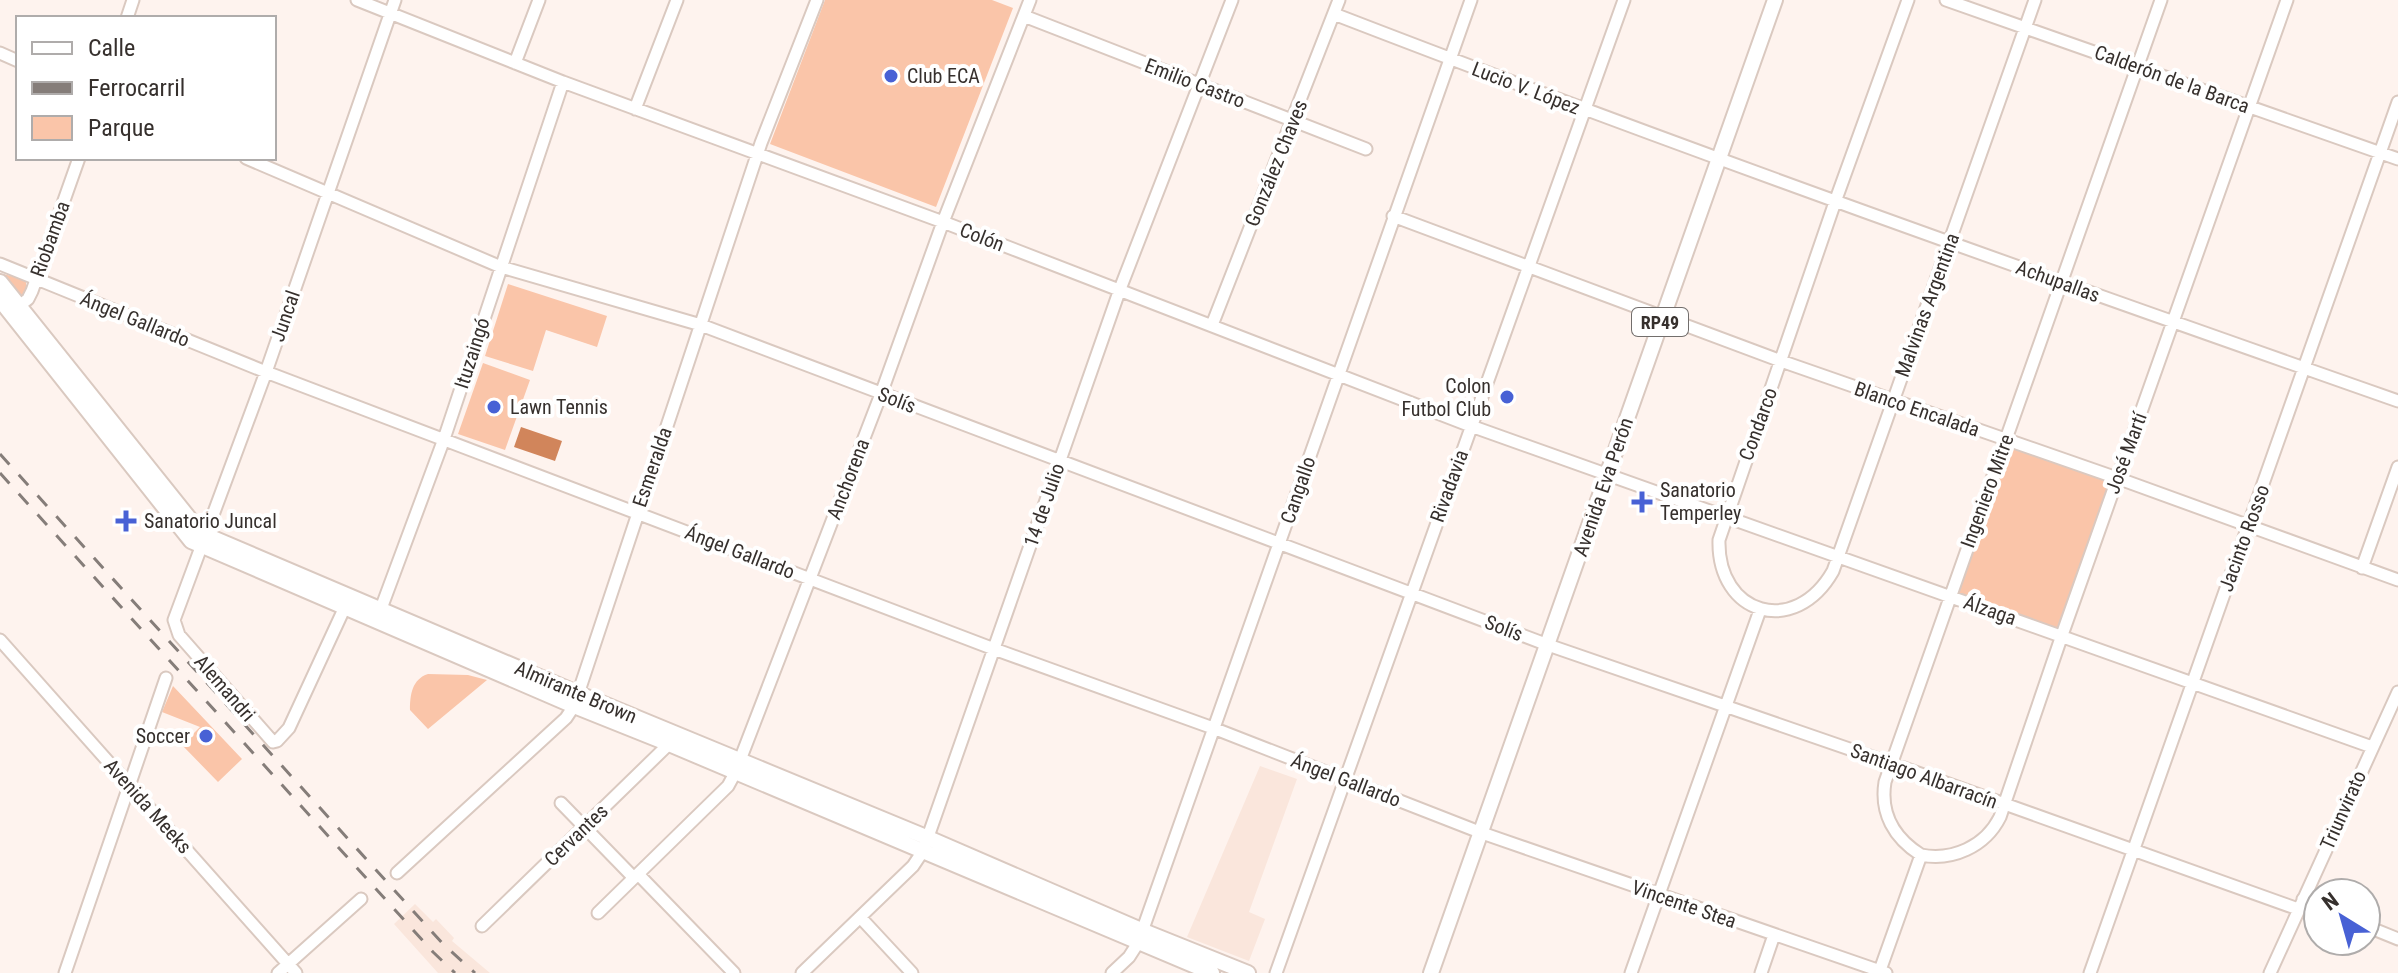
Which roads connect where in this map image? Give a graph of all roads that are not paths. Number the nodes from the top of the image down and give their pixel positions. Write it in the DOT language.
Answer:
graph roads {
  1 [pos="357,0"];
  2 [pos="395,0"];
  3 [pos="539,0"];
  4 [pos="677,0"];
  5 [pos="817,0"];
  6 [pos="1030,0"];
  7 [pos="1232,0"];
  8 [pos="1339,0"];
  9 [pos="1471,0"];
  10 [pos="1624,0"];
  11 [pos="1775,0"];
  12 [pos="1908,0"];
  13 [pos="1946,0"];
  14 [pos="2035,0"];
  15 [pos="2161,0"];
  16 [pos="2287,0"];
  17 [pos="391,14"];
  18 [pos="1334,14"];
  19 [pos="1024,16"];
  20 [pos="2025,28"];
  21 [pos="1450,59"];
  22 [pos="515,63"];
  23 [pos="2137,66"];
  24 [pos="563,82"];
  25 [pos="1198,85"];
  26 [pos="2398,102"];
  27 [pos="2250,107"];
  28 [pos="635,109"];
  29 [pos="1583,110"];
  30 [pos="1293,120"];
  31 [pos="1366,149"];
  32 [pos="758,153"];
  33 [pos="2380,153"];
  34 [pos="2398,159"];
  35 [pos="78,160"];
  36 [pos="251,160"];
  37 [pos="1718,160"];
  38 [pos="328,193"];
  39 [pos="1835,202"];
  40 [pos="1393,216"];
  41 [pos="943,222"];
  42 [pos="1950,243"];
  43 [pos="0,264"];
  44 [pos="501,267"];
  45 [pos="1526,268"];
  46 [pos="36,278"];
  47 [pos="0,282"];
  48 [pos="2062,283"];
  49 [pos="1120,289"];
  50 [pos="0,300"];
  51 [pos="15,310"];
  52 [pos="1662,316"];
  53 [pos="2174,322"];
  54 [pos="701,325"];
  55 [pos="1212,325"];
  56 [pos="1781,361"];
  57 [pos="2305,369"];
  58 [pos="266,372"];
  59 [pos="1338,374"];
  60 [pos="881,394"];
  61 [pos="1893,401"];
  62 [pos="2398,401"];
  63 [pos="1471,426"];
  64 [pos="444,439"];
  65 [pos="2005,439"];
  66 [pos="1060,462"];
  67 [pos="2398,467"];
  68 [pos="1607,476"];
  69 [pos="2117,478"];
  70 [pos="637,513"];
  71 [pos="1725,517"];
  72 [pos="2248,525"];
  73 [pos="204,541"];
  74 [pos="1280,543"];
  75 [pos="1839,556"];
  76 [pos="2362,568"];
  77 [pos="810,578"];
  78 [pos="2398,580"];
  79 [pos="1410,593"];
  80 [pos="1950,595"];
  81 [pos="344,609"];
  82 [pos="1760,610"];
  83 [pos="378,615"];
  84 [pos="176,630"];
  85 [pos="2062,635"];
  86 [pos="0,640"];
  87 [pos="1548,645"];
  88 [pos="994,649"];
  89 [pos="166,678"];
  90 [pos="2193,682"];
  91 [pos="2398,692"];
  92 [pos="575,699"];
  93 [pos="1726,706"];
  94 [pos="2395,708"];
  95 [pos="1213,728"];
  96 [pos="669,744"];
  97 [pos="2372,747"];
  98 [pos="1890,763"];
  99 [pos="738,767"];
  100 [pos="1343,779"];
  101 [pos="130,786"];
  102 [pos="561,803"];
  103 [pos="2004,806"];
  104 [pos="584,827"];
  105 [pos="1482,833"];
  106 [pos="924,844"];
  107 [pos="2134,850"];
  108 [pos="1921,855"];
  109 [pos="397,873"];
  110 [pos="636,876"];
  111 [pos="1659,896"];
  112 [pos="361,899"];
  113 [pos="2301,904"];
  114 [pos="598,913"];
  115 [pos="860,917"];
  116 [pos="482,926"];
  117 [pos="1774,935"];
  118 [pos="1139,937"];
  119 [pos="292,968"];
  120 [pos="1882,972"];
  121 [pos="65,973"];
  122 [pos="278,973"];
  123 [pos="734,973"];
  124 [pos="802,973"];
  125 [pos="912,973"];
  126 [pos="1112,973"];
  127 [pos="1212,973"];
  128 [pos="1248,973"];
  129 [pos="1276,973"];
  130 [pos="1431,973"];
  131 [pos="1631,973"];
  132 [pos="1761,973"];
  133 [pos="2090,973"];
  134 [pos="2270,973"];
  1 -- 17 [label="street, Colón"];
  2 -- 17 [label="street, Juncal"];
  3 -- 22 [label="street"];
  4 -- 28 [label="street"];
  5 -- 32 [label="street, Esmeralda"];
  6 -- 19 [label="street, Anchorena"];
  7 -- 25 [label="street, 14 de Julio"];
  8 -- 18 [label="street, González Chaves"];
  9 -- 21 [label="street, Cangallo"];
  10 -- 29 [label="street, Rivadavia"];
  11 -- 37 [label="main road, Avenida Eva Perón / RP49"];
  12 -- 39 [label="street, Condarco"];
  13 -- 20 [label="street, Calderón de la Barca"];
  14 -- 20 [label="street, Malvinas Argentina"];
  15 -- 23 [label="street, Ingeniero Mitre"];
  16 -- 27 [label="street, José Martí"];
  17 -- 22 [label="street, Colón"];
  17 -- 38 [label="street, Juncal"];
  18 -- 21 [label="street, Lucio V. López"];
  18 -- 30 [label="street, González Chaves"];
  19 -- 25 [label="street, Emilio Castro"];
  19 -- 41 [label="street, Anchorena"];
  20 -- 23 [label="street, Calderón de la Barca"];
  20 -- 42 [label="street, Malvinas Argentina"];
  21 -- 29 [label="street, Lucio V. López"];
  21 -- 40 [label="street, Cangallo"];
  22 -- 24 [label="street, Colón"];
  23 -- 27 [label="street, Calderón de la Barca"];
  23 -- 48 [label="street, Ingeniero Mitre"];
  24 -- 28 [label="street, Colón"];
  24 -- 44 [label="street, Ituzaingó"];
  25 -- 30 [label="street, Emilio Castro"];
  25 -- 49 [label="street, 14 de Julio"];
  26 -- 33 [label="street, Jacinto Rosso"];
  27 -- 33 [label="street, Calderón de la Barca"];
  27 -- 53 [label="street, José Martí"];
  28 -- 32 [label="street, Colón"];
  29 -- 37 [label="street, Lucio V. López"];
  29 -- 45 [label="street, Rivadavia"];
  30 -- 31 [label="street, Emilio Castro"];
  30 -- 55 [label="street, González Chaves"];
  32 -- 41 [label="street, Colón"];
  32 -- 54 [label="street, Esmeralda"];
  33 -- 34 [label="street, Calderón de la Barca"];
  33 -- 57 [label="street, Jacinto Rosso"];
  35 -- 46 [label="street, Riobamba"];
  36 -- 38 [label="street, Solís"];
  37 -- 39 [label="street, Achupallas"];
  37 -- 52 [label="main road, Avenida Eva Perón / RP49"];
  38 -- 44 [label="street, Solís"];
  38 -- 58 [label="street, Juncal"];
  39 -- 42 [label="street, Achupallas"];
  39 -- 56 [label="street, Condarco"];
  40 -- 45 [label="street"];
  40 -- 59 [label="street, Cangallo"];
  41 -- 49 [label="street, Colón"];
  41 -- 60 [label="street, Anchorena"];
  42 -- 48 [label="street, Achupallas"];
  42 -- 61 [label="street, Malvinas Argentina"];
  43 -- 46 [label="street, Ángel Gallardo"];
  44 -- 54 [label="street, Solís"];
  44 -- 64 [label="street, Ituzaingó"];
  45 -- 52 [label="street"];
  45 -- 63 [label="street, Rivadavia"];
  46 -- 51 [label="street, Riobamba"];
  46 -- 58 [label="street, Ángel Gallardo"];
  47 -- 51 [label="main road, Almirante Brown"];
  48 -- 53 [label="street, Achupallas"];
  48 -- 65 [label="street, Ingeniero Mitre"];
  49 -- 55 [label="street, Colón"];
  49 -- 66 [label="street, 14 de Julio"];
  50 -- 51 [label="main road, Almirante Brown"];
  51 -- 73 [label="main road, Almirante Brown"];
  52 -- 56 [label="street, Blanco Encalada"];
  52 -- 68 [label="main road, Avenida Eva Perón / RP49"];
  53 -- 57 [label="street, Achupallas"];
  53 -- 69 [label="street, José Martí"];
  54 -- 60 [label="street, Solís"];
  54 -- 70 [label="street, Esmeralda"];
  55 -- 59 [label="street, Colón"];
  56 -- 61 [label="street, Blanco Encalada"];
  56 -- 71 [label="street, Condarco"];
  57 -- 62 [label="street, Achupallas"];
  57 -- 72 [label="street, Jacinto Rosso"];
  58 -- 64 [label="street, Ángel Gallardo"];
  58 -- 73 [label="street, Juncal"];
  59 -- 63 [label="street, Colón"];
  59 -- 74 [label="street, Cangallo"];
  60 -- 66 [label="street, Solís"];
  60 -- 77 [label="street, Anchorena"];
  61 -- 65 [label="street, Blanco Encalada"];
  61 -- 75 [label="street, Malvinas Argentina"];
  63 -- 68 [label="street, Colón"];
  63 -- 79 [label="street, Rivadavia"];
  64 -- 70 [label="street, Ángel Gallardo"];
  64 -- 83 [label="street, Ituzaingó"];
  65 -- 69 [label="street, Blanco Encalada"];
  65 -- 80 [label="street, Ingeniero Mitre"];
  66 -- 74 [label="street, Solís"];
  66 -- 88 [label="street, 14 de Julio"];
  67 -- 76 [label="street"];
  68 -- 71 [label="street, Álzaga"];
  68 -- 87 [label="main road, Avenida Eva Perón / RP49"];
  69 -- 72 [label="street, Blanco Encalada"];
  69 -- 85 [label="street, José Martí"];
  70 -- 77 [label="street, Ángel Gallardo"];
  70 -- 92 [label="street, Esmeralda"];
  71 -- 75 [label="street, Álzaga"];
  71 -- 82 [label="street, Condarco"];
  72 -- 76 [label="street, Blanco Encalada"];
  72 -- 90 [label="street, Jacinto Rosso"];
  73 -- 81 [label="main road, Almirante Brown"];
  73 -- 83 [label="main road, Almirante Brown"];
  73 -- 84 [label="street, Juncal"];
  74 -- 79 [label="street, Solís"];
  74 -- 95 [label="street, Cangallo"];
  75 -- 80 [label="street, Álzaga"];
  75 -- 82 [label="street, Malvinas Argentina"];
  76 -- 78 [label="street, Blanco Encalada"];
  77 -- 88 [label="street, Ángel Gallardo"];
  77 -- 99 [label="street, Anchorena"];
  79 -- 87 [label="street, Solís"];
  79 -- 100 [label="street, Rivadavia"];
  80 -- 85 [label="street, Álzaga"];
  80 -- 98 [label="street, Ingeniero Mitre"];
  81 -- 83 [label="main road, Almirante Brown"];
  81 -- 84 [label="street, Alemandri"];
  82 -- 93 [label="street"];
  83 -- 92 [label="main road, Almirante Brown"];
  85 -- 90 [label="street, Álzaga"];
  85 -- 103 [label="street, José Martí"];
  86 -- 101 [label="street, Avenida Meeks"];
  87 -- 93 [label="street, Santiago Albarracín"];
  87 -- 105 [label="main road, Avenida Eva Perón / RP49"];
  88 -- 95 [label="street, Ángel Gallardo"];
  88 -- 106 [label="street, 14 de Julio"];
  89 -- 101 [label="street"];
  90 -- 97 [label="street, Álzaga"];
  90 -- 107 [label="street, Jacinto Rosso"];
  91 -- 94 [label="street, Triunvirato"];
  92 -- 96 [label="main road, Almirante Brown"];
  92 -- 99 [label="main road, Almirante Brown"];
  92 -- 109 [label="street, Esmeralda"];
  93 -- 98 [label="street, Santiago Albarracín"];
  93 -- 111 [label="street"];
  94 -- 97 [label="street, Triunvirato"];
  95 -- 100 [label="street, Ángel Gallardo"];
  95 -- 118 [label="street, Cangallo"];
  96 -- 99 [label="main road, Almirante Brown"];
  96 -- 104 [label="street, Cervantes"];
  97 -- 113 [label="street, Triunvirato"];
  98 -- 103 [label="street, Santiago Albarracín"];
  98 -- 108 [label="street, Ingeniero Mitre"];
  99 -- 106 [label="main road, Almirante Brown"];
  99 -- 110 [label="street, Anchorena"];
  100 -- 105 [label="street, Ángel Gallardo"];
  100 -- 129 [label="street, Rivadavia"];
  101 -- 119 [label="street, Avenida Meeks"];
  101 -- 121 [label="street"];
  102 -- 104 [label="street"];
  103 -- 107 [label="street, Santiago Albarracín"];
  103 -- 108 [label="street, José Martí"];
  104 -- 110 [label="street"];
  104 -- 116 [label="street, Cervantes"];
  105 -- 111 [label="street, Vincente Stea"];
  105 -- 130 [label="main road, Avenida Eva Perón / RP49"];
  106 -- 115 [label="street, 14 de Julio"];
  106 -- 118 [label="main road, Almirante Brown"];
  107 -- 113 [label="street, Santiago Albarracín"];
  107 -- 133 [label="street, Jacinto Rosso"];
  108 -- 120 [label="street"];
  110 -- 114 [label="street, Anchorena"];
  110 -- 123 [label="street"];
  111 -- 117 [label="street, Vincente Stea"];
  111 -- 131 [label="street"];
  112 -- 119 [label="street"];
  113 -- 134 [label="street, Triunvirato"];
  115 -- 124 [label="street, 14 de Julio"];
  115 -- 125 [label="street"];
  117 -- 120 [label="street, Vincente Stea"];
  117 -- 132 [label="street"];
  118 -- 126 [label="street, Cangallo"];
  118 -- 127 [label="main road, Almirante Brown"];
  118 -- 128 [label="main road, Almirante Brown"];
  119 -- 122 [label="street"];
}
